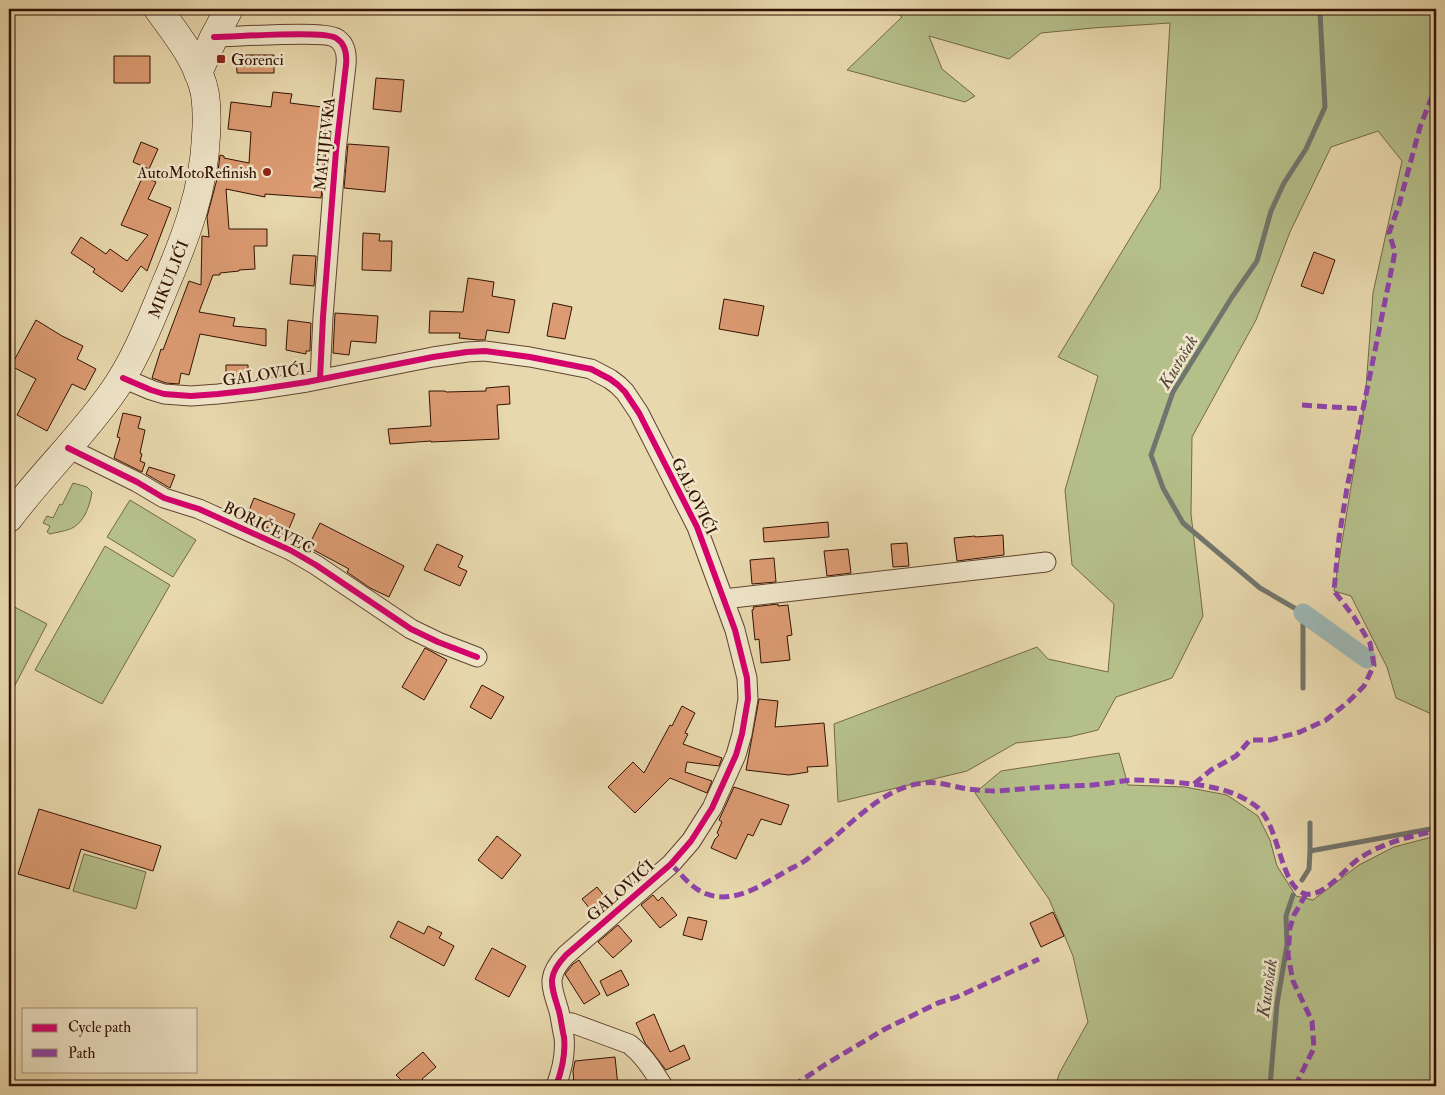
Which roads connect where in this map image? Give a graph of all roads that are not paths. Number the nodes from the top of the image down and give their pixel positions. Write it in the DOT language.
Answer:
graph roads {
  1 [pos="158,9"];
  2 [pos="229,9"];
  3 [pos="214,37"];
  4 [pos="198,72"];
  5 [pos="123,378"];
  6 [pos="320,379"];
  7 [pos="68,448"];
  8 [pos="9,518"];
  9 [pos="1046,562"];
  10 [pos="724,599"];
  11 [pos="477,657"];
  12 [pos="561,1022"];
  13 [pos="556,1086"];
  14 [pos="663,1086"];
  1 -- 4 [label="street, MIKULIĆI"];
  2 -- 3 [label="street"];
  3 -- 4 [label="street"];
  3 -- 6 [label="street, MATIJEVKA"];
  4 -- 5 [label="street, MIKULIĆI"];
  5 -- 6 [label="street, GALOVIĆI"];
  5 -- 7 [label="street, MIKULIĆI"];
  6 -- 10 [label="street, GALOVIĆI"];
  7 -- 8 [label="street, MIKULIĆI"];
  7 -- 11 [label="street, BORIČEVEC"];
  9 -- 10 [label="street"];
  10 -- 12 [label="street, GALOVIĆI"];
  12 -- 13 [label="street, GALOVIĆI"];
  12 -- 14 [label="street"];
}
